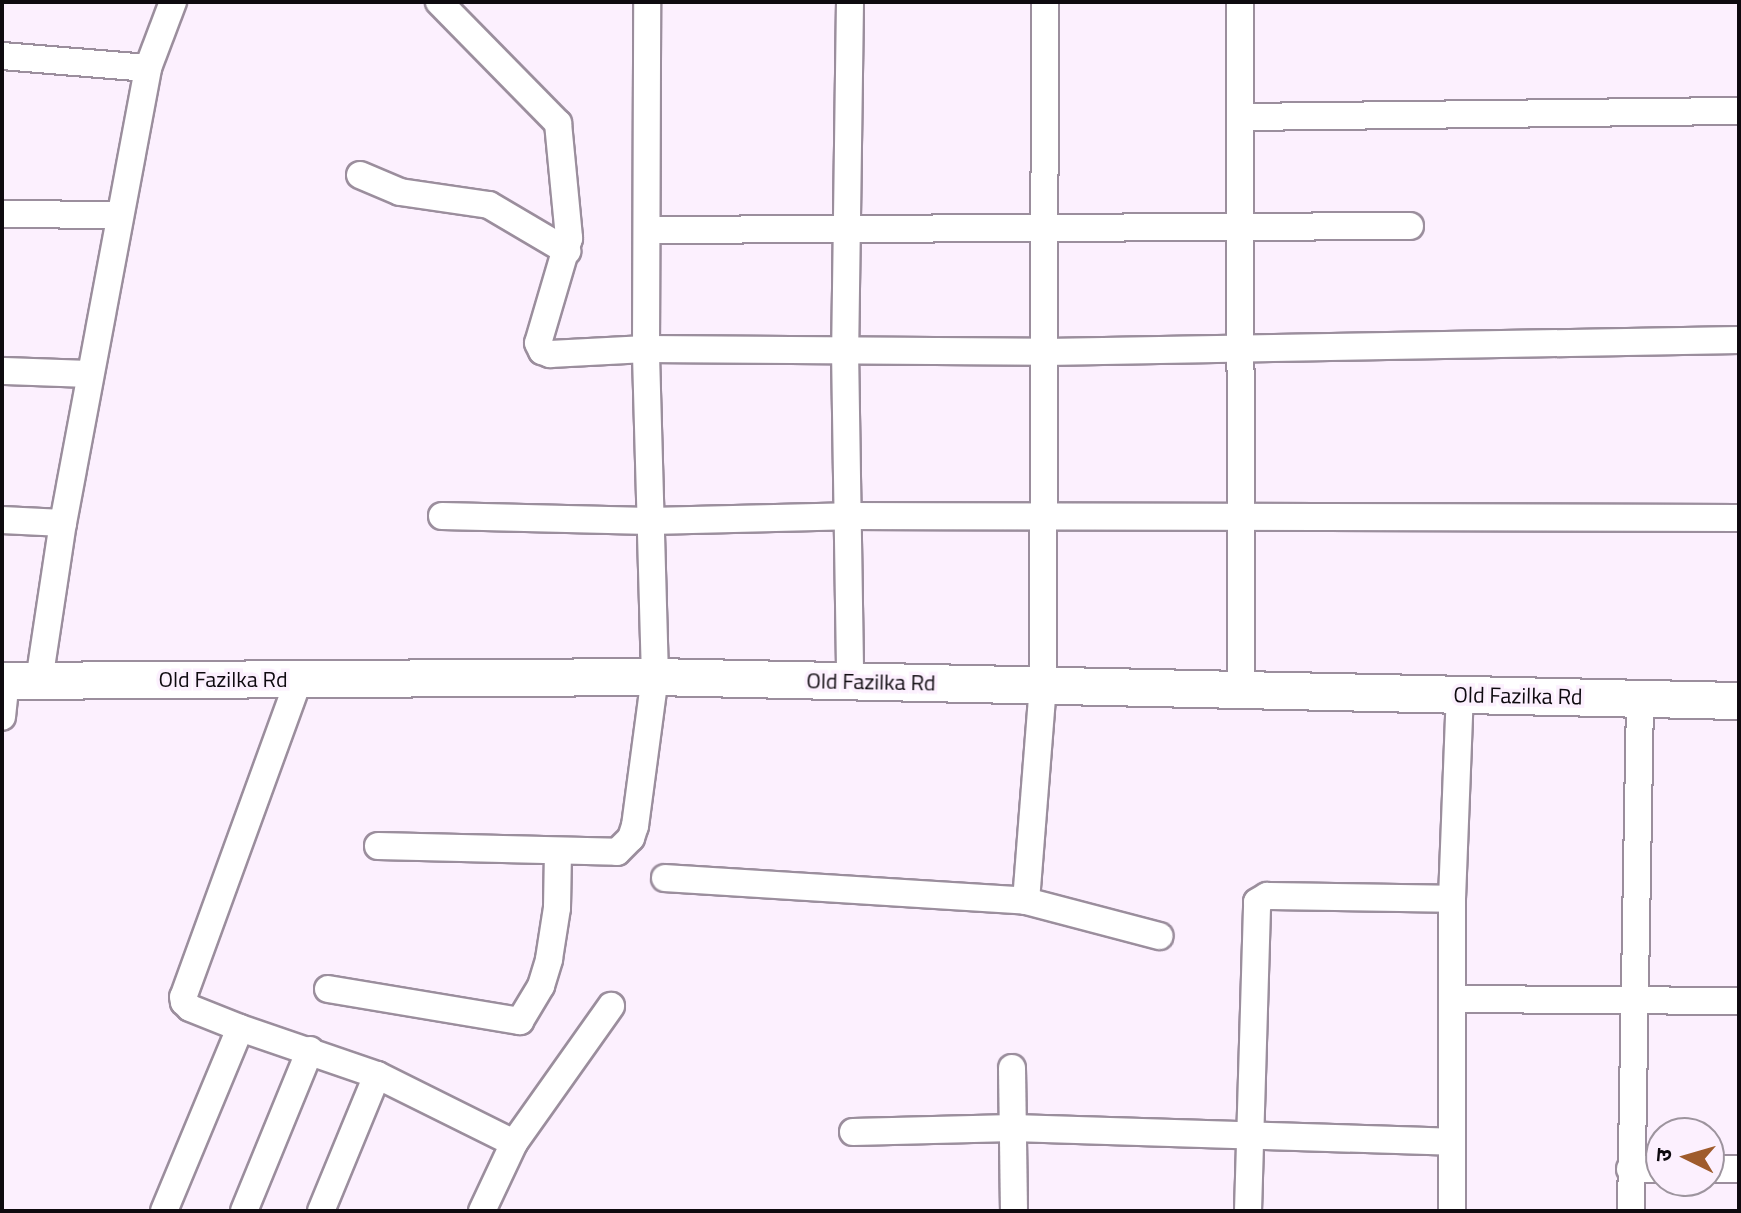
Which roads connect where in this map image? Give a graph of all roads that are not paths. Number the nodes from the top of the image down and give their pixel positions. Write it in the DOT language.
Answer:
graph roads {
  1 [pos="173,2"];
  2 [pos="439,2"];
  3 [pos="647,2"];
  4 [pos="850,2"];
  5 [pos="1045,2"];
  6 [pos="1240,2"];
  7 [pos="2,56"];
  8 [pos="148,68"];
  9 [pos="1739,111"];
  10 [pos="1242,117"];
  11 [pos="360,175"];
  12 [pos="2,214"];
  13 [pos="120,215"];
  14 [pos="1410,226"];
  15 [pos="1243,228"];
  16 [pos="647,230"];
  17 [pos="1044,230"];
  18 [pos="845,231"];
  19 [pos="567,251"];
  20 [pos="1739,340"];
  21 [pos="1239,346"];
  22 [pos="646,349"];
  23 [pos="845,349"];
  24 [pos="1043,352"];
  25 [pos="2,371"];
  26 [pos="90,374"];
  27 [pos="442,516"];
  28 [pos="848,516"];
  29 [pos="1042,518"];
  30 [pos="1739,518"];
  31 [pos="1239,519"];
  32 [pos="2,520"];
  33 [pos="650,521"];
  34 [pos="63,523"];
  35 [pos="655,677"];
  36 [pos="299,679"];
  37 [pos="16,681"];
  38 [pos="850,681"];
  39 [pos="1043,686"];
  40 [pos="1241,690"];
  41 [pos="1460,695"];
  42 [pos="1640,699"];
  43 [pos="1739,701"];
  44 [pos="2,717"];
  45 [pos="378,846"];
  46 [pos="558,853"];
  47 [pos="665,878"];
  48 [pos="1452,899"];
  49 [pos="1026,901"];
  50 [pos="1159,936"];
  51 [pos="328,989"];
  52 [pos="1634,998"];
  53 [pos="1452,999"];
  54 [pos="1739,1001"];
  55 [pos="611,1006"];
  56 [pos="240,1028"];
  57 [pos="310,1050"];
  58 [pos="1012,1068"];
  59 [pos="377,1075"];
  60 [pos="1013,1128"];
  61 [pos="853,1132"];
  62 [pos="1251,1134"];
  63 [pos="1452,1142"];
  64 [pos="514,1143"];
  65 [pos="1630,1169"];
  66 [pos="1645,1169"];
  67 [pos="164,1211"];
  68 [pos="244,1211"];
  69 [pos="321,1211"];
  70 [pos="482,1211"];
  71 [pos="1014,1211"];
  72 [pos="1248,1211"];
  73 [pos="1452,1211"];
  74 [pos="1631,1211"];
  1 -- 8 [label="street"];
  2 -- 19 [label="street"];
  3 -- 16 [label="street"];
  4 -- 18 [label="street"];
  5 -- 17 [label="street"];
  6 -- 10 [label="street"];
  7 -- 8 [label="street"];
  8 -- 13 [label="street"];
  9 -- 10 [label="street"];
  10 -- 15 [label="street"];
  11 -- 19 [label="street"];
  12 -- 13 [label="street"];
  13 -- 26 [label="street"];
  14 -- 15 [label="street"];
  15 -- 17 [label="street"];
  15 -- 21 [label="street"];
  16 -- 18 [label="street"];
  16 -- 22 [label="street"];
  17 -- 18 [label="street"];
  17 -- 24 [label="street"];
  18 -- 23 [label="street"];
  19 -- 22 [label="street"];
  20 -- 21 [label="street"];
  21 -- 24 [label="street"];
  21 -- 31 [label="street"];
  22 -- 23 [label="street"];
  22 -- 33 [label="street"];
  23 -- 24 [label="street"];
  23 -- 28 [label="street"];
  24 -- 29 [label="street"];
  25 -- 26 [label="street"];
  26 -- 34 [label="street"];
  27 -- 33 [label="street"];
  28 -- 29 [label="street"];
  28 -- 33 [label="street"];
  28 -- 38 [label="street"];
  29 -- 31 [label="street"];
  29 -- 39 [label="street"];
  30 -- 31 [label="street"];
  31 -- 40 [label="street"];
  32 -- 34 [label="street"];
  33 -- 35 [label="street"];
  34 -- 37 [label="street"];
  35 -- 36 [label="main road, Old Fazilka Rd"];
  35 -- 38 [label="main road, Old Fazilka Rd"];
  35 -- 46 [label="street"];
  36 -- 37 [label="main road, Old Fazilka Rd"];
  36 -- 56 [label="street"];
  37 -- 44 [label="street"];
  38 -- 39 [label="main road, Old Fazilka Rd"];
  39 -- 40 [label="main road, Old Fazilka Rd"];
  39 -- 49 [label="street"];
  40 -- 41 [label="main road, Old Fazilka Rd"];
  41 -- 42 [label="main road, Old Fazilka Rd"];
  41 -- 48 [label="street"];
  42 -- 43 [label="main road, Old Fazilka Rd"];
  42 -- 52 [label="street"];
  45 -- 46 [label="street"];
  46 -- 51 [label="street"];
  47 -- 49 [label="street"];
  48 -- 53 [label="street"];
  48 -- 62 [label="street"];
  49 -- 50 [label="street"];
  52 -- 53 [label="street"];
  52 -- 54 [label="street"];
  52 -- 65 [label="street"];
  53 -- 63 [label="street"];
  55 -- 64 [label="street"];
  56 -- 57 [label="street"];
  56 -- 67 [label="street"];
  57 -- 59 [label="street"];
  57 -- 68 [label="street"];
  58 -- 60 [label="street"];
  59 -- 64 [label="street"];
  59 -- 69 [label="street"];
  60 -- 61 [label="street"];
  60 -- 62 [label="street"];
  60 -- 71 [label="street"];
  62 -- 63 [label="street"];
  62 -- 72 [label="street"];
  63 -- 73 [label="street"];
  64 -- 70 [label="street"];
  65 -- 66 [label="street"];
  65 -- 74 [label="street"];
}
